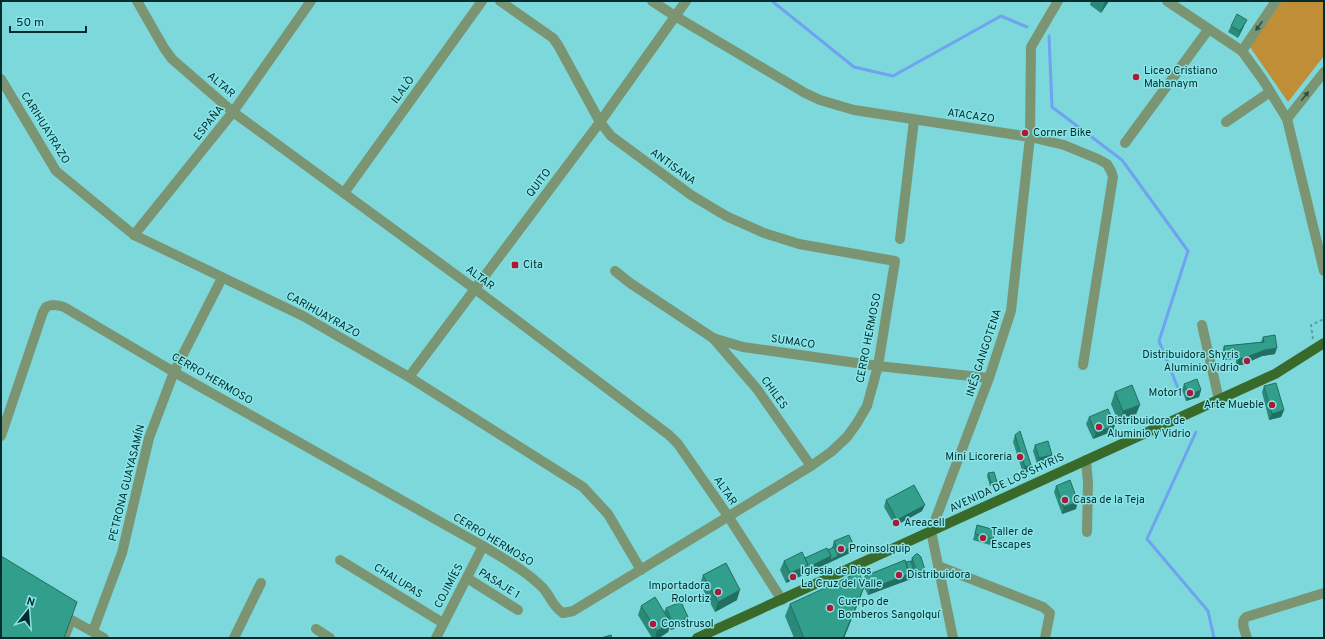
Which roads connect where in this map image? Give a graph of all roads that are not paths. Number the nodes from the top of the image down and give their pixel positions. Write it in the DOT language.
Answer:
graph roads {
  1 [pos="137,1"];
  2 [pos="310,1"];
  3 [pos="482,1"];
  4 [pos="500,1"];
  5 [pos="652,1"];
  6 [pos="686,1"];
  7 [pos="1058,1"];
  8 [pos="1167,1"];
  9 [pos="1276,1"];
  10 [pos="675,16"];
  11 [pos="1208,30"];
  12 [pos="1242,52"];
  13 [pos="1324,72"];
  14 [pos="1,79"];
  15 [pos="1270,92"];
  16 [pos="233,112"];
  17 [pos="1287,119"];
  18 [pos="914,120"];
  19 [pos="600,122"];
  20 [pos="1226,122"];
  21 [pos="1030,137"];
  22 [pos="1125,143"];
  23 [pos="344,193"];
  24 [pos="134,235"];
  25 [pos="900,239"];
  26 [pos="1322,252"];
  27 [pos="895,261"];
  28 [pos="615,271"];
  29 [pos="1324,271"];
  30 [pos="222,278"];
  31 [pos="476,290"];
  32 [pos="1202,325"];
  33 [pos="713,338"];
  34 [pos="1324,343"];
  35 [pos="878,366"];
  36 [pos="1083,366"];
  37 [pos="174,372"];
  38 [pos="409,377"];
  39 [pos="989,378"];
  40 [pos="1219,400"];
  41 [pos="1,436"];
  42 [pos="1086,460"];
  43 [pos="811,466"];
  44 [pos="728,516"];
  45 [pos="931,531"];
  46 [pos="1087,532"];
  47 [pos="483,546"];
  48 [pos="340,560"];
  49 [pos="938,566"];
  50 [pos="641,570"];
  51 [pos="467,578"];
  52 [pos="261,583"];
  53 [pos="1324,593"];
  54 [pos="782,600"];
  55 [pos="50,608"];
  56 [pos="518,610"];
  57 [pos="71,620"];
  58 [pos="443,623"];
  59 [pos="316,629"];
  60 [pos="93,631"];
  61 [pos="64,638"];
  62 [pos="104,638"];
  63 [pos="234,638"];
  64 [pos="330,638"];
  65 [pos="436,638"];
  66 [pos="697,638"];
  67 [pos="953,638"];
  68 [pos="1045,638"];
  69 [pos="1247,638"];
  1 -- 16 [label="street, ALTAR"];
  2 -- 16 [label="street, ESPAÑA"];
  3 -- 23 [label="street, ILALÒ"];
  4 -- 19 [label="street, ANTISANA"];
  5 -- 10 [label="street, ATACAZO"];
  6 -- 10 [label="street, QUITO"];
  7 -- 21 [label="street, INÉS GANGOTENA"];
  8 -- 11 [label="street"];
  9 -- 12 [label="street, one-way"];
  10 -- 18 [label="street, ATACAZO"];
  10 -- 19 [label="street, QUITO"];
  11 -- 12 [label="street"];
  11 -- 22 [label="street"];
  12 -- 15 [label="street"];
  17 -- 13 [label="street, one-way"];
  14 -- 24 [label="street, CARIHUAYRAZO"];
  15 -- 17 [label="street"];
  15 -- 20 [label="street"];
  16 -- 23 [label="street, ALTAR"];
  16 -- 24 [label="street, ESPAÑA"];
  17 -- 26 [label="street"];
  18 -- 21 [label="street, ATACAZO"];
  18 -- 25 [label="street"];
  19 -- 27 [label="street, ANTISANA"];
  19 -- 31 [label="street, QUITO"];
  21 -- 36 [label="street, ATACAZO"];
  21 -- 39 [label="street, INÉS GANGOTENA"];
  23 -- 31 [label="street, ALTAR"];
  24 -- 30 [label="street, CARIHUAYRAZO"];
  26 -- 29 [label="street"];
  27 -- 35 [label="street, CERRO HERMOSO"];
  28 -- 33 [label="street, SUMACO"];
  30 -- 37 [label="street, PETRONA GUAYASAMÍN"];
  30 -- 38 [label="street, CARIHUAYRAZO"];
  31 -- 38 [label="street, QUITO"];
  31 -- 44 [label="street, ALTAR"];
  32 -- 40 [label="street"];
  33 -- 35 [label="street, SUMACO"];
  33 -- 43 [label="street, CHILES"];
  34 -- 40 [label="main road, AVENIDA DE LOS SHYRIS"];
  35 -- 39 [label="street, SUMACO"];
  35 -- 43 [label="street, CERRO HERMOSO"];
  37 -- 41 [label="street, CERRO HERMOSO"];
  37 -- 47 [label="street, CERRO HERMOSO"];
  37 -- 60 [label="street, PETRONA GUAYASAMÍN"];
  38 -- 50 [label="street, CARIHUAYRAZO"];
  39 -- 45 [label="street, INÉS GANGOTENA"];
  40 -- 42 [label="main road, AVENIDA DE LOS SHYRIS"];
  42 -- 45 [label="main road, AVENIDA DE LOS SHYRIS"];
  42 -- 46 [label="street"];
  43 -- 44 [label="street, CERRO HERMOSO"];
  44 -- 50 [label="street, CERRO HERMOSO"];
  44 -- 54 [label="street, ALTAR"];
  45 -- 49 [label="street"];
  45 -- 54 [label="main road, AVENIDA DE LOS SHYRIS"];
  47 -- 50 [label="street, CERRO HERMOSO"];
  47 -- 51 [label="street, COJIMÍES"];
  48 -- 58 [label="street, CHALUPAS"];
  49 -- 67 [label="street"];
  49 -- 68 [label="street"];
  51 -- 56 [label="street, PASAJE 1"];
  51 -- 58 [label="street, COJIMÍES"];
  52 -- 63 [label="street"];
  53 -- 69 [label="street"];
  54 -- 66 [label="main road, AVENIDA DE LOS SHYRIS"];
  55 -- 57 [label="street"];
  57 -- 60 [label="street"];
  57 -- 61 [label="street"];
  58 -- 65 [label="street, COJIMÍES"];
  59 -- 64 [label="street"];
  60 -- 62 [label="street"];
}
